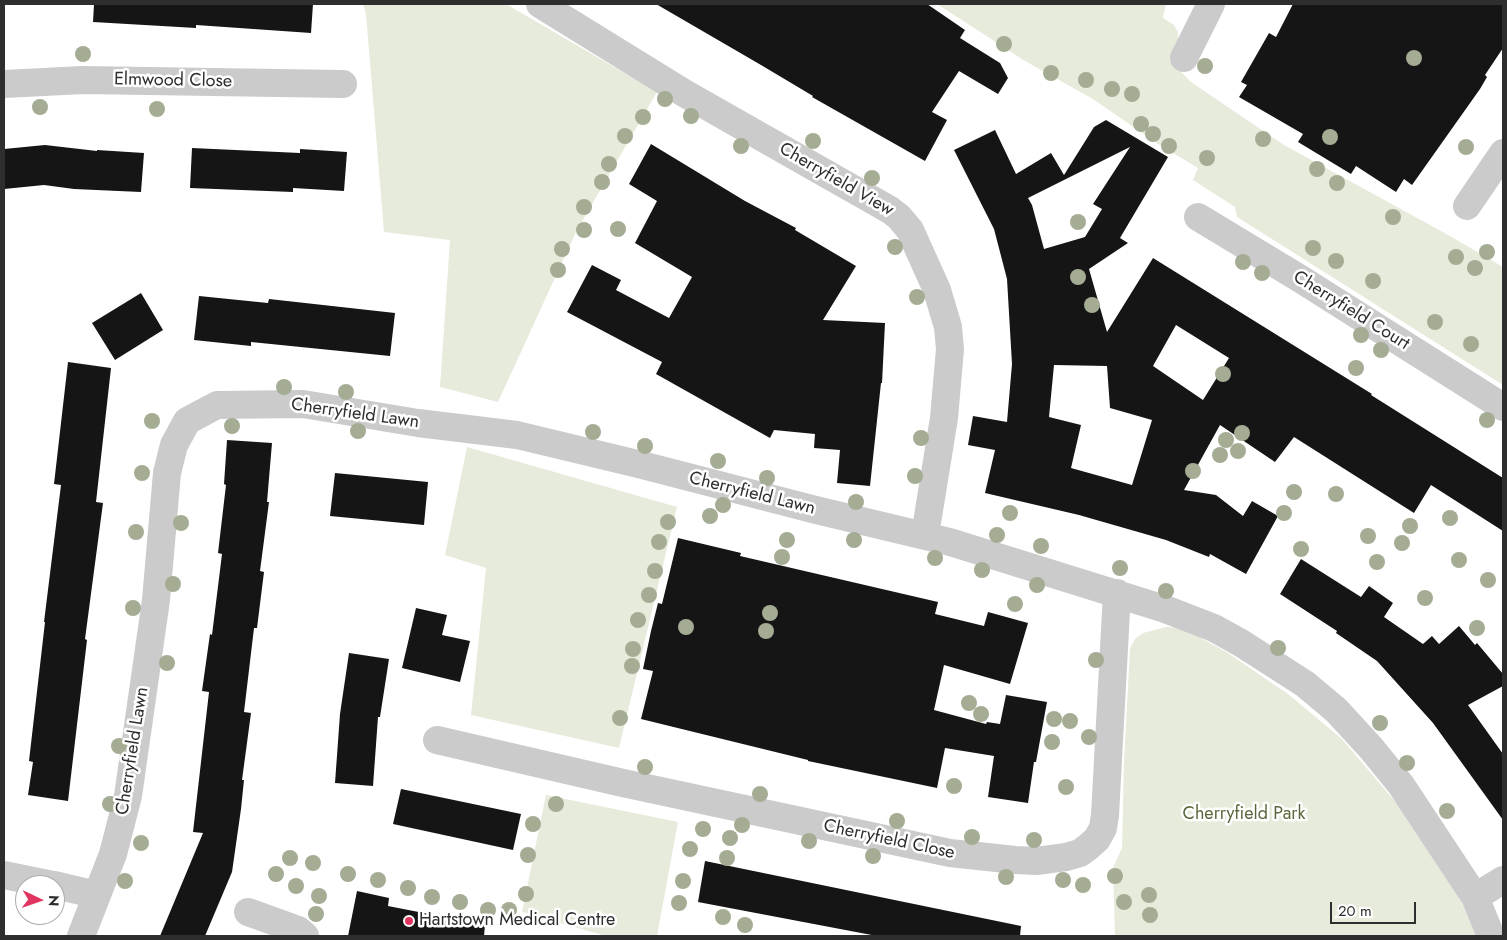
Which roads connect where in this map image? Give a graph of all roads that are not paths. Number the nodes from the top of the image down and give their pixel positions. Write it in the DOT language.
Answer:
graph roads {
  1 [pos="540,4"];
  2 [pos="1211,4"];
  3 [pos="1184,58"];
  4 [pos="4,84"];
  5 [pos="343,84"];
  6 [pos="1503,153"];
  7 [pos="1467,206"];
  8 [pos="1198,217"];
  9 [pos="1503,407"];
  10 [pos="925,535"];
  11 [pos="1117,593"];
  12 [pos="437,740"];
  13 [pos="1503,880"];
  14 [pos="65,888"];
  15 [pos="97,895"];
  16 [pos="1474,897"];
  17 [pos="248,912"];
  18 [pos="81,936"];
  19 [pos="305,936"];
  20 [pos="1491,936"];
  1 -- 10 [label="street, Cherryfield View"];
  2 -- 3 [label="street"];
  4 -- 5 [label="street, Elmwood Close"];
  6 -- 7 [label="street"];
  8 -- 9 [label="street, Cherryfield Court"];
  10 -- 11 [label="street"];
  10 -- 15 [label="street, Cherryfield Lawn"];
  11 -- 12 [label="street, Cherryfield Close"];
  11 -- 16 [label="street"];
  13 -- 16 [label="street"];
  14 -- 15 [label="street"];
  15 -- 18 [label="street, Cherryfield Lawn"];
  16 -- 20 [label="street"];
  17 -- 19 [label="street"];
}
